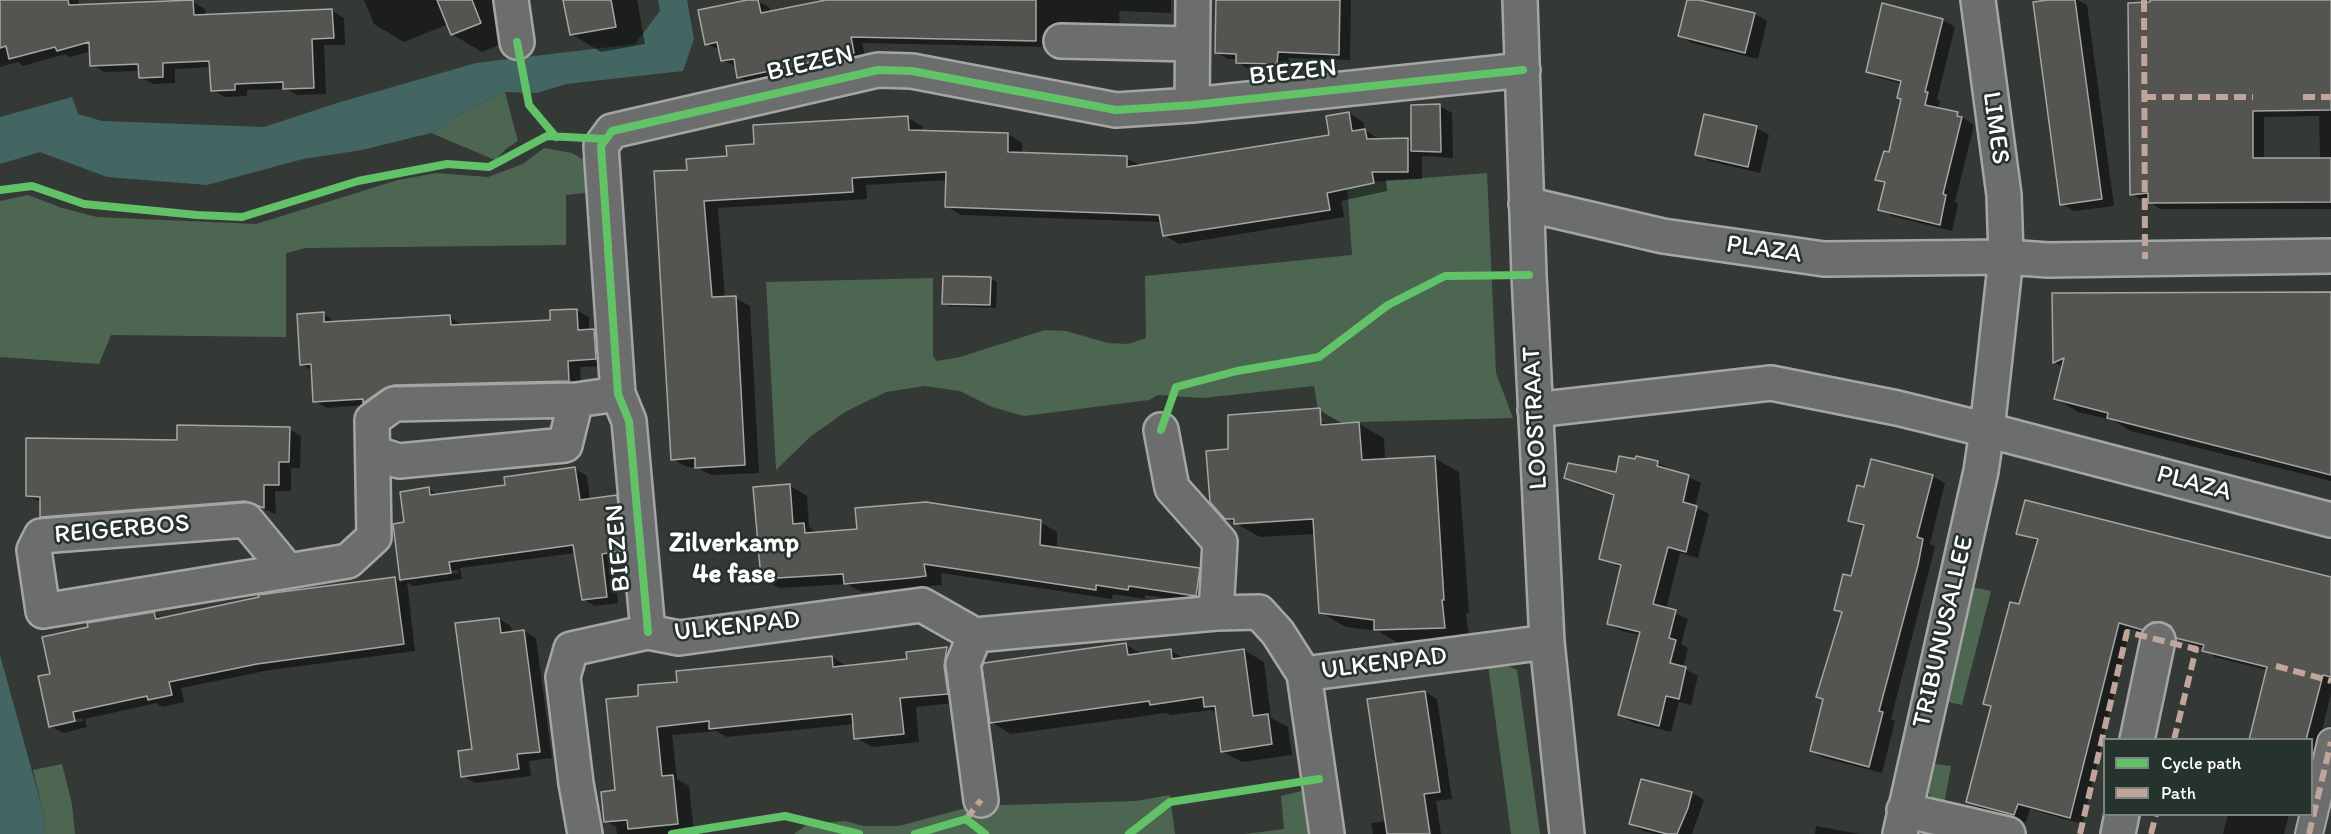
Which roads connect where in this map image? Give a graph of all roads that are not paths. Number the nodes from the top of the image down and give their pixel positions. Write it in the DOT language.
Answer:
graph roads {
  1 [pos="511,0"];
  2 [pos="1193,0"];
  3 [pos="1520,0"];
  4 [pos="1978,0"];
  5 [pos="1061,40"];
  6 [pos="517,42"];
  7 [pos="1191,44"];
  8 [pos="1523,70"];
  9 [pos="1192,105"];
  10 [pos="1527,204"];
  11 [pos="2331,256"];
  12 [pos="2006,257"];
  13 [pos="618,394"];
  14 [pos="576,400"];
  15 [pos="1535,410"];
  16 [pos="1161,430"];
  17 [pos="1988,430"];
  18 [pos="374,453"];
  19 [pos="2331,520"];
  20 [pos="288,571"];
  21 [pos="1216,613"];
  22 [pos="648,632"];
  23 [pos="975,635"];
  24 [pos="2158,640"];
  25 [pos="1547,642"];
  26 [pos="1304,674"];
  27 [pos="2138,738"];
  28 [pos="2331,742"];
  29 [pos="981,800"];
  30 [pos="2122,816"];
  31 [pos="1902,822"];
  32 [pos="585,834"];
  33 [pos="1327,834"];
  34 [pos="1567,834"];
  35 [pos="2008,834"];
  36 [pos="2118,834"];
  37 [pos="2309,834"];
  1 -- 6 [label="street"];
  2 -- 7 [label="street"];
  3 -- 8 [label="street, LOOSTRAAT"];
  4 -- 12 [label="street, LIMES"];
  5 -- 7 [label="street"];
  7 -- 9 [label="street"];
  8 -- 9 [label="street, BIEZEN"];
  8 -- 10 [label="street, LOOSTRAAT"];
  9 -- 13 [label="street, BIEZEN"];
  10 -- 12 [label="street, PLAZA"];
  10 -- 15 [label="street, LOOSTRAAT"];
  11 -- 12 [label="street, PLAZA"];
  12 -- 17 [label="street"];
  13 -- 14 [label="street, REIGERBOS"];
  13 -- 22 [label="street, BIEZEN"];
  14 -- 18 [label="street"];
  14 -- 18 [label="street, REIGERBOS"];
  15 -- 17 [label="street, PLAZA"];
  15 -- 25 [label="street, LOOSTRAAT"];
  16 -- 21 [label="street"];
  17 -- 19 [label="street, PLAZA"];
  17 -- 31 [label="street, TRIBUNUSALLEE"];
  18 -- 20 [label="street, REIGERBOS"];
  20 -- 20 [label="street, REIGERBOS"];
  21 -- 23 [label="street, ULKENPAD"];
  21 -- 26 [label="street, ULKENPAD"];
  22 -- 23 [label="street, ULKENPAD"];
  22 -- 32 [label="street, ULKENPAD"];
  23 -- 29 [label="street"];
  24 -- 27 [label="street"];
  25 -- 26 [label="street, ULKENPAD"];
  25 -- 34 [label="street, LOOSTRAAT"];
  26 -- 33 [label="street"];
  28 -- 37 [label="street"];
  30 -- 36 [label="street"];
  31 -- 35 [label="street"];
}
